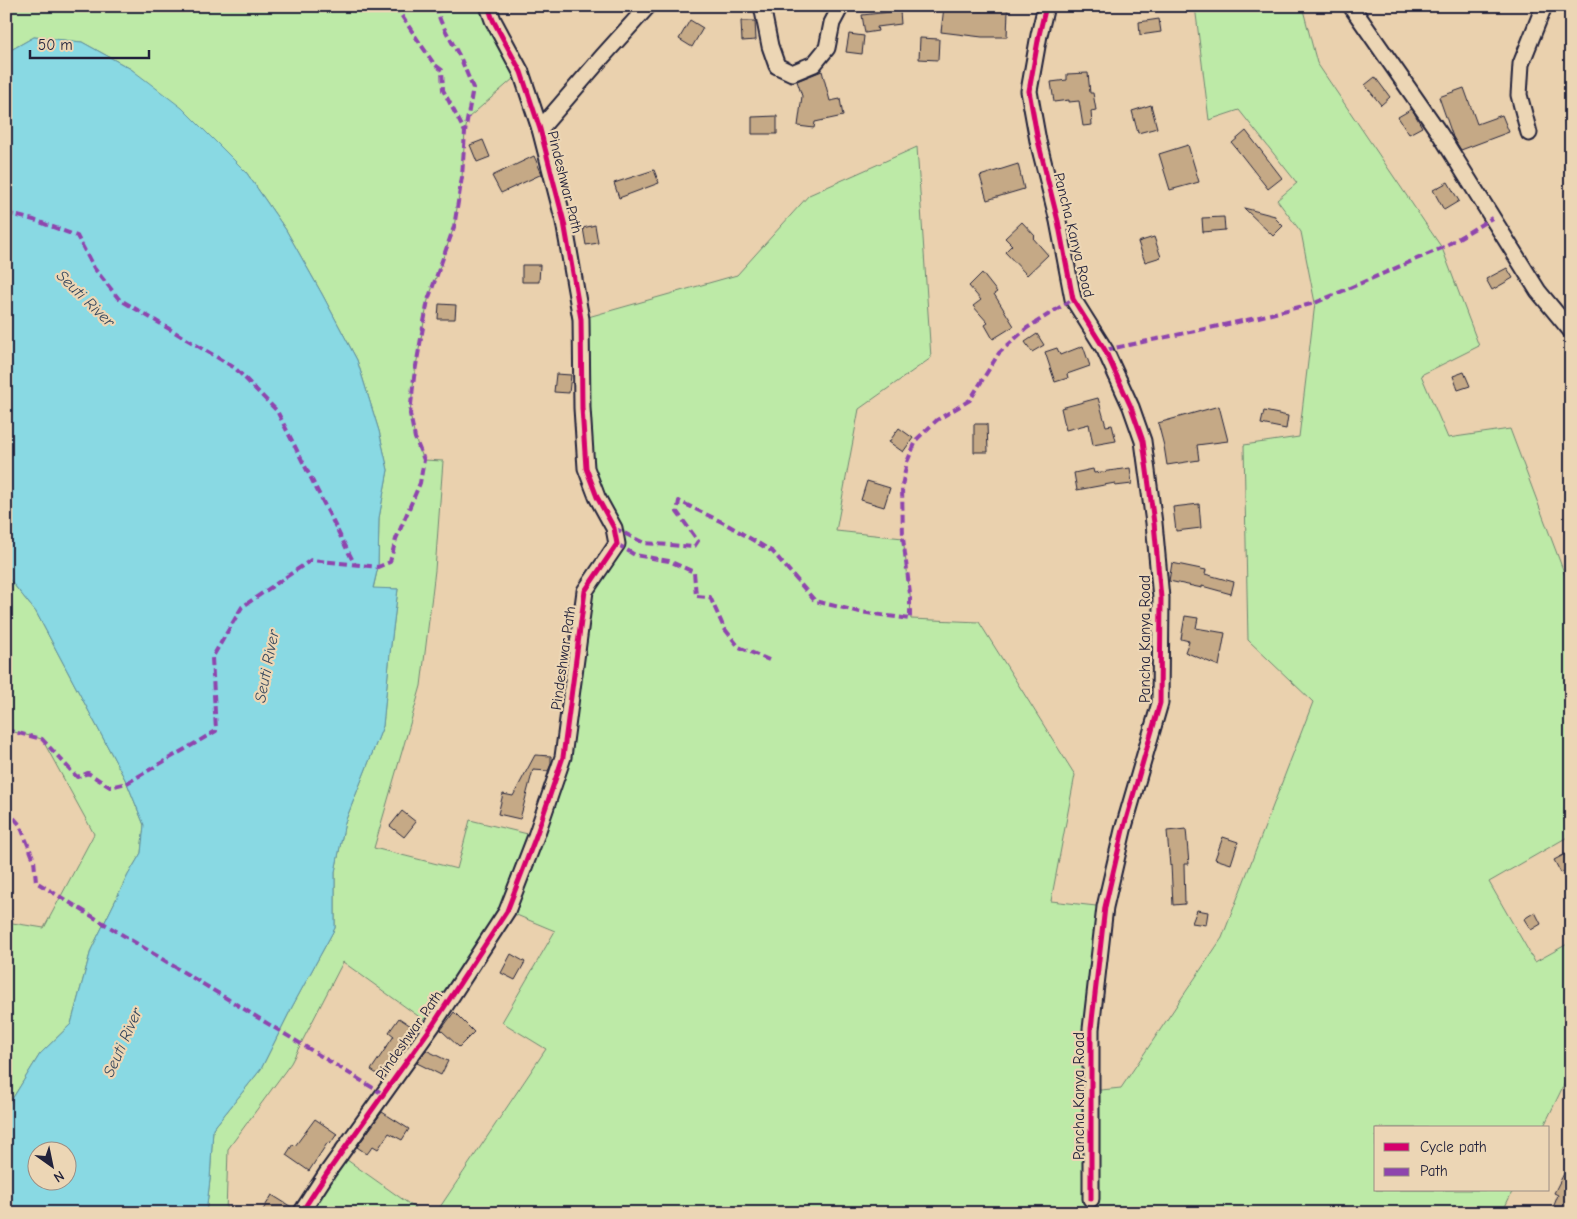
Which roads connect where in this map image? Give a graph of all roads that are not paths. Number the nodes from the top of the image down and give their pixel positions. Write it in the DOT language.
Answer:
graph roads {
  1 [pos="488,6"];
  2 [pos="648,6"];
  3 [pos="764,6"];
  4 [pos="841,6"];
  5 [pos="1046,6"];
  6 [pos="1351,6"];
  7 [pos="1544,6"];
  8 [pos="540,130"];
  9 [pos="1529,133"];
  10 [pos="1571,331"];
  11 [pos="1091,1199"];
  12 [pos="301,1213"];
  1 -- 8 [label="street, Pindeshwar Path"];
  2 -- 8 [label="street"];
  3 -- 4 [label="street"];
  5 -- 11 [label="street, Pancha Kanya Road"];
  6 -- 10 [label="street"];
  7 -- 9 [label="street"];
  8 -- 12 [label="street, Pindeshwar Path"];
}
